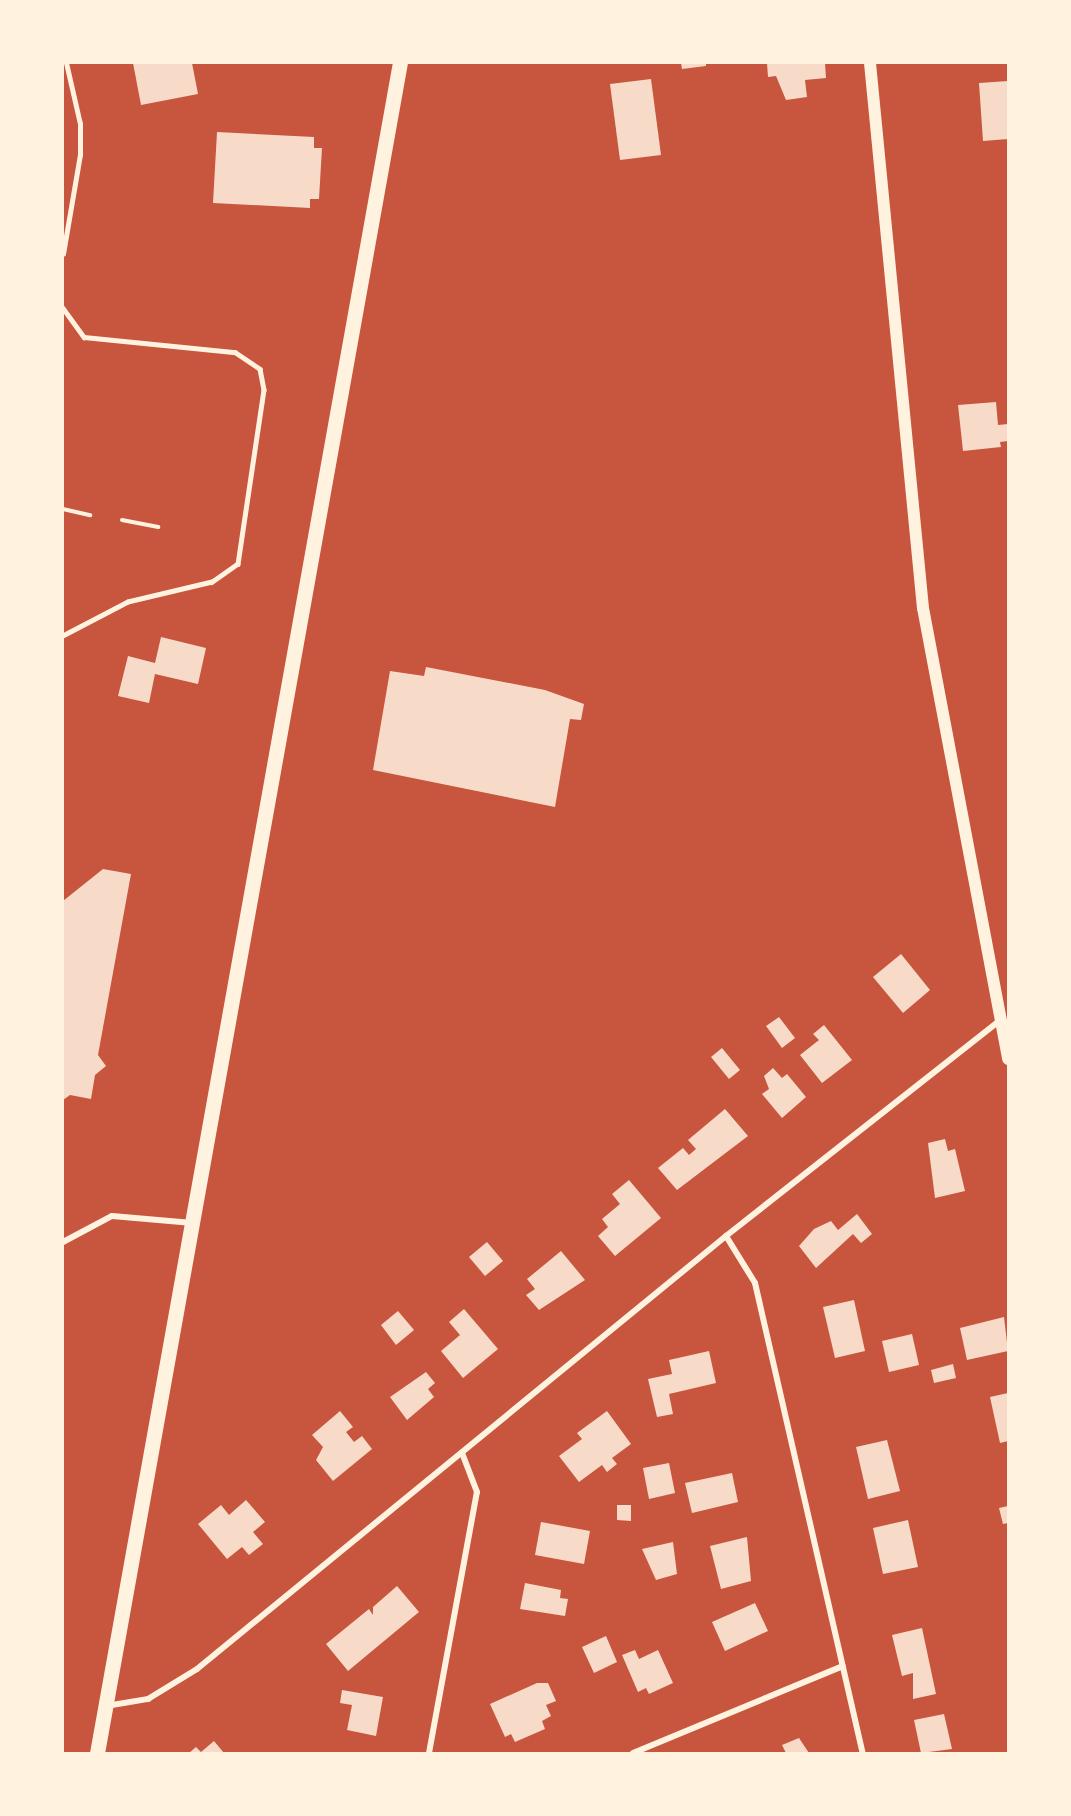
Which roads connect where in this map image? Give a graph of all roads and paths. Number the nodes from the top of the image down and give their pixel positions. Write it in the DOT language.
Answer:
graph roads {
  1 [pos="66,63"];
  2 [pos="400,63"];
  3 [pos="870,63"];
  4 [pos="63,254"];
  5 [pos="63,308"];
  6 [pos="63,509"];
  7 [pos="90,514"];
  8 [pos="122,520"];
  9 [pos="158,527"];
  10 [pos="63,636"];
  11 [pos="999,1021"];
  12 [pos="1008,1059"];
  13 [pos="193,1223"];
  14 [pos="726,1236"];
  15 [pos="63,1242"];
  16 [pos="462,1453"];
  17 [pos="843,1666"];
  18 [pos="105,1707"];
  19 [pos="97,1753"];
  20 [pos="429,1753"];
  21 [pos="633,1753"];
  22 [pos="862,1753"];
  1 -- 4 [label="lane"];
  2 -- 13 [label="main road"];
  3 -- 11 [label="main road"];
  5 -- 10 [label="lane"];
  6 -- 7 [label="path"];
  8 -- 9 [label="path"];
  11 -- 12 [label="main road"];
  11 -- 14 [label="street"];
  13 -- 15 [label="street"];
  13 -- 18 [label="main road"];
  14 -- 16 [label="street"];
  14 -- 17 [label="street"];
  16 -- 18 [label="street"];
  16 -- 20 [label="street"];
  17 -- 21 [label="street"];
  17 -- 22 [label="street"];
  18 -- 19 [label="main road"];
}
